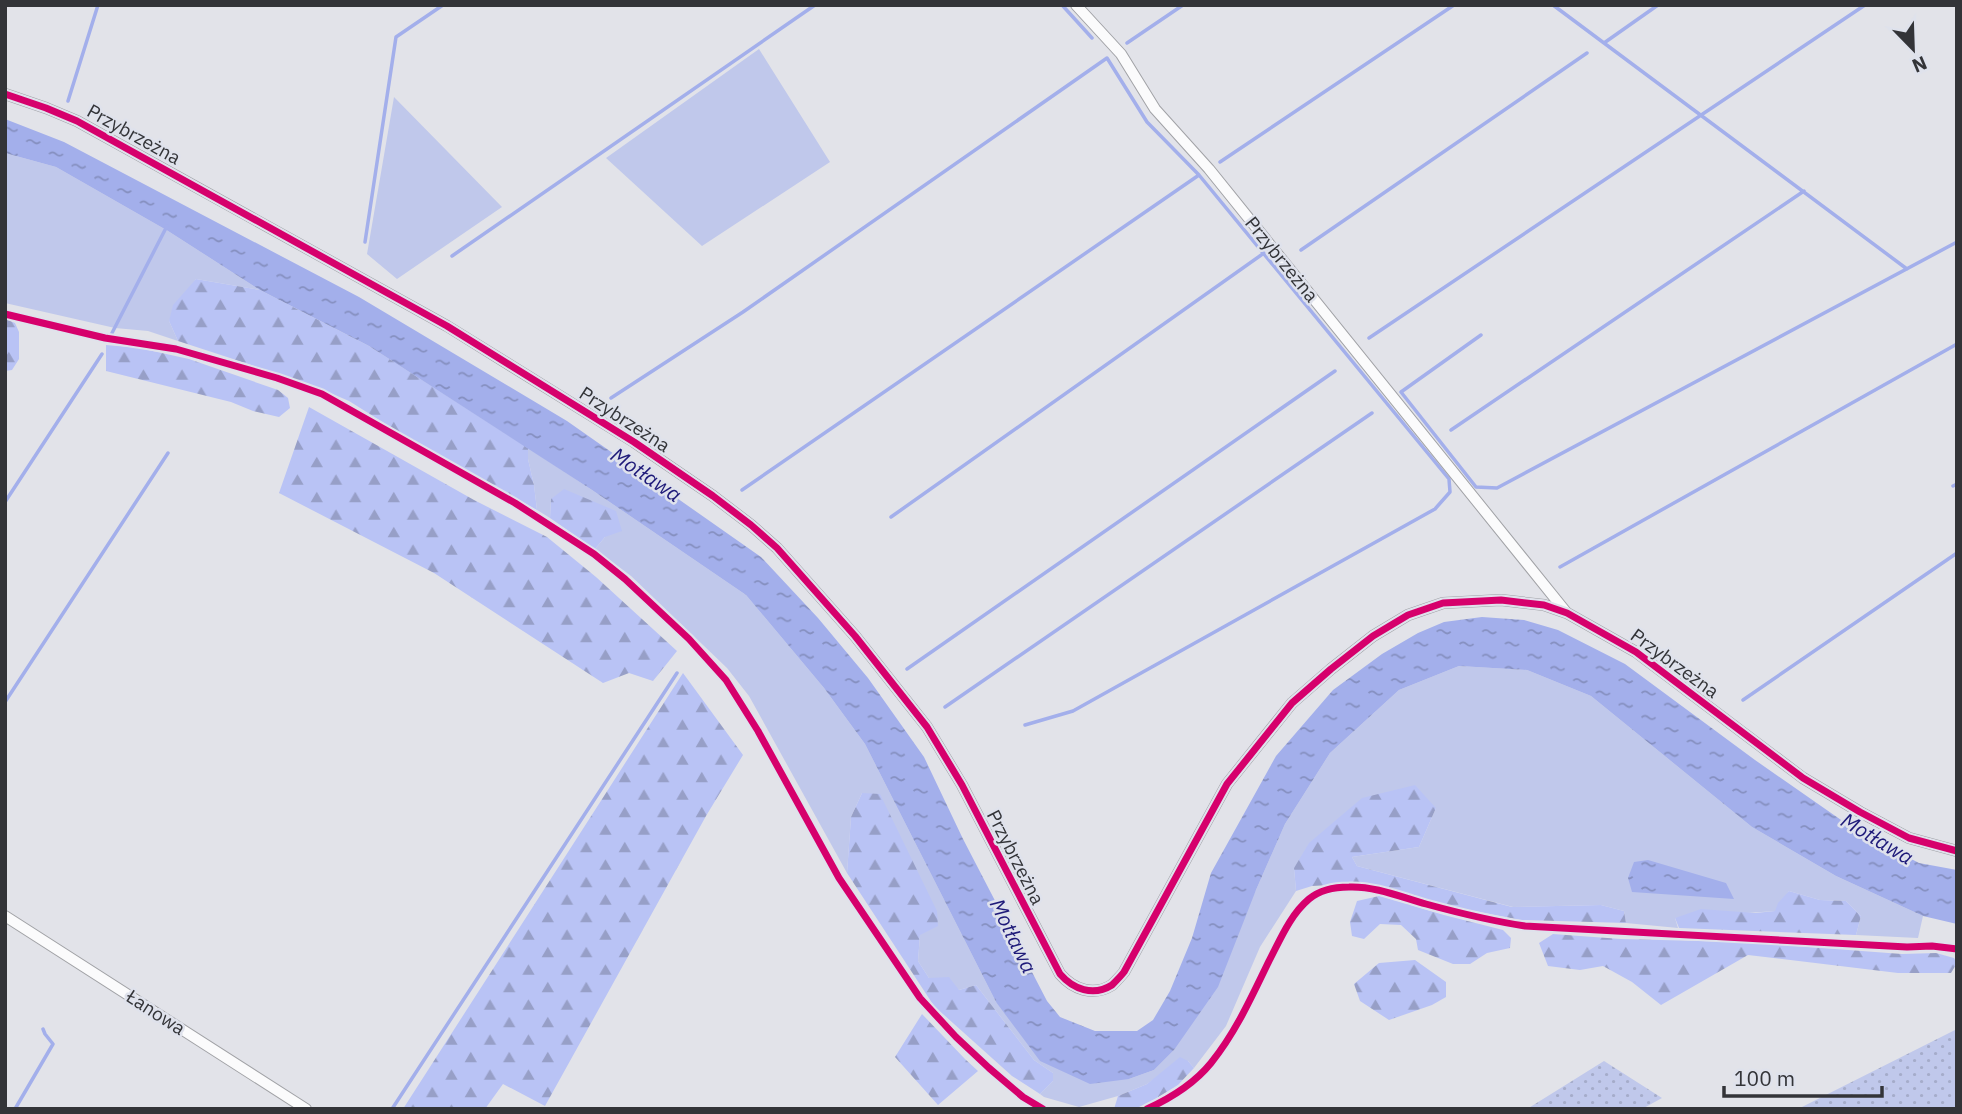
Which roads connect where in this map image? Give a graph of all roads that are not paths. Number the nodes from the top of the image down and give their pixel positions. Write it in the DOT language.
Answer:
graph roads {
  1 [pos="1076,5"];
  2 [pos="5,94"];
  3 [pos="1567,613"];
  4 [pos="1957,851"];
  5 [pos="5,916"];
  6 [pos="306,1109"];
  1 -- 3 [label="street, Przybrzeżna"];
  2 -- 3 [label="street, Przybrzeżna"];
  3 -- 4 [label="street, Przybrzeżna"];
  5 -- 6 [label="street, Łanowa"];
}
